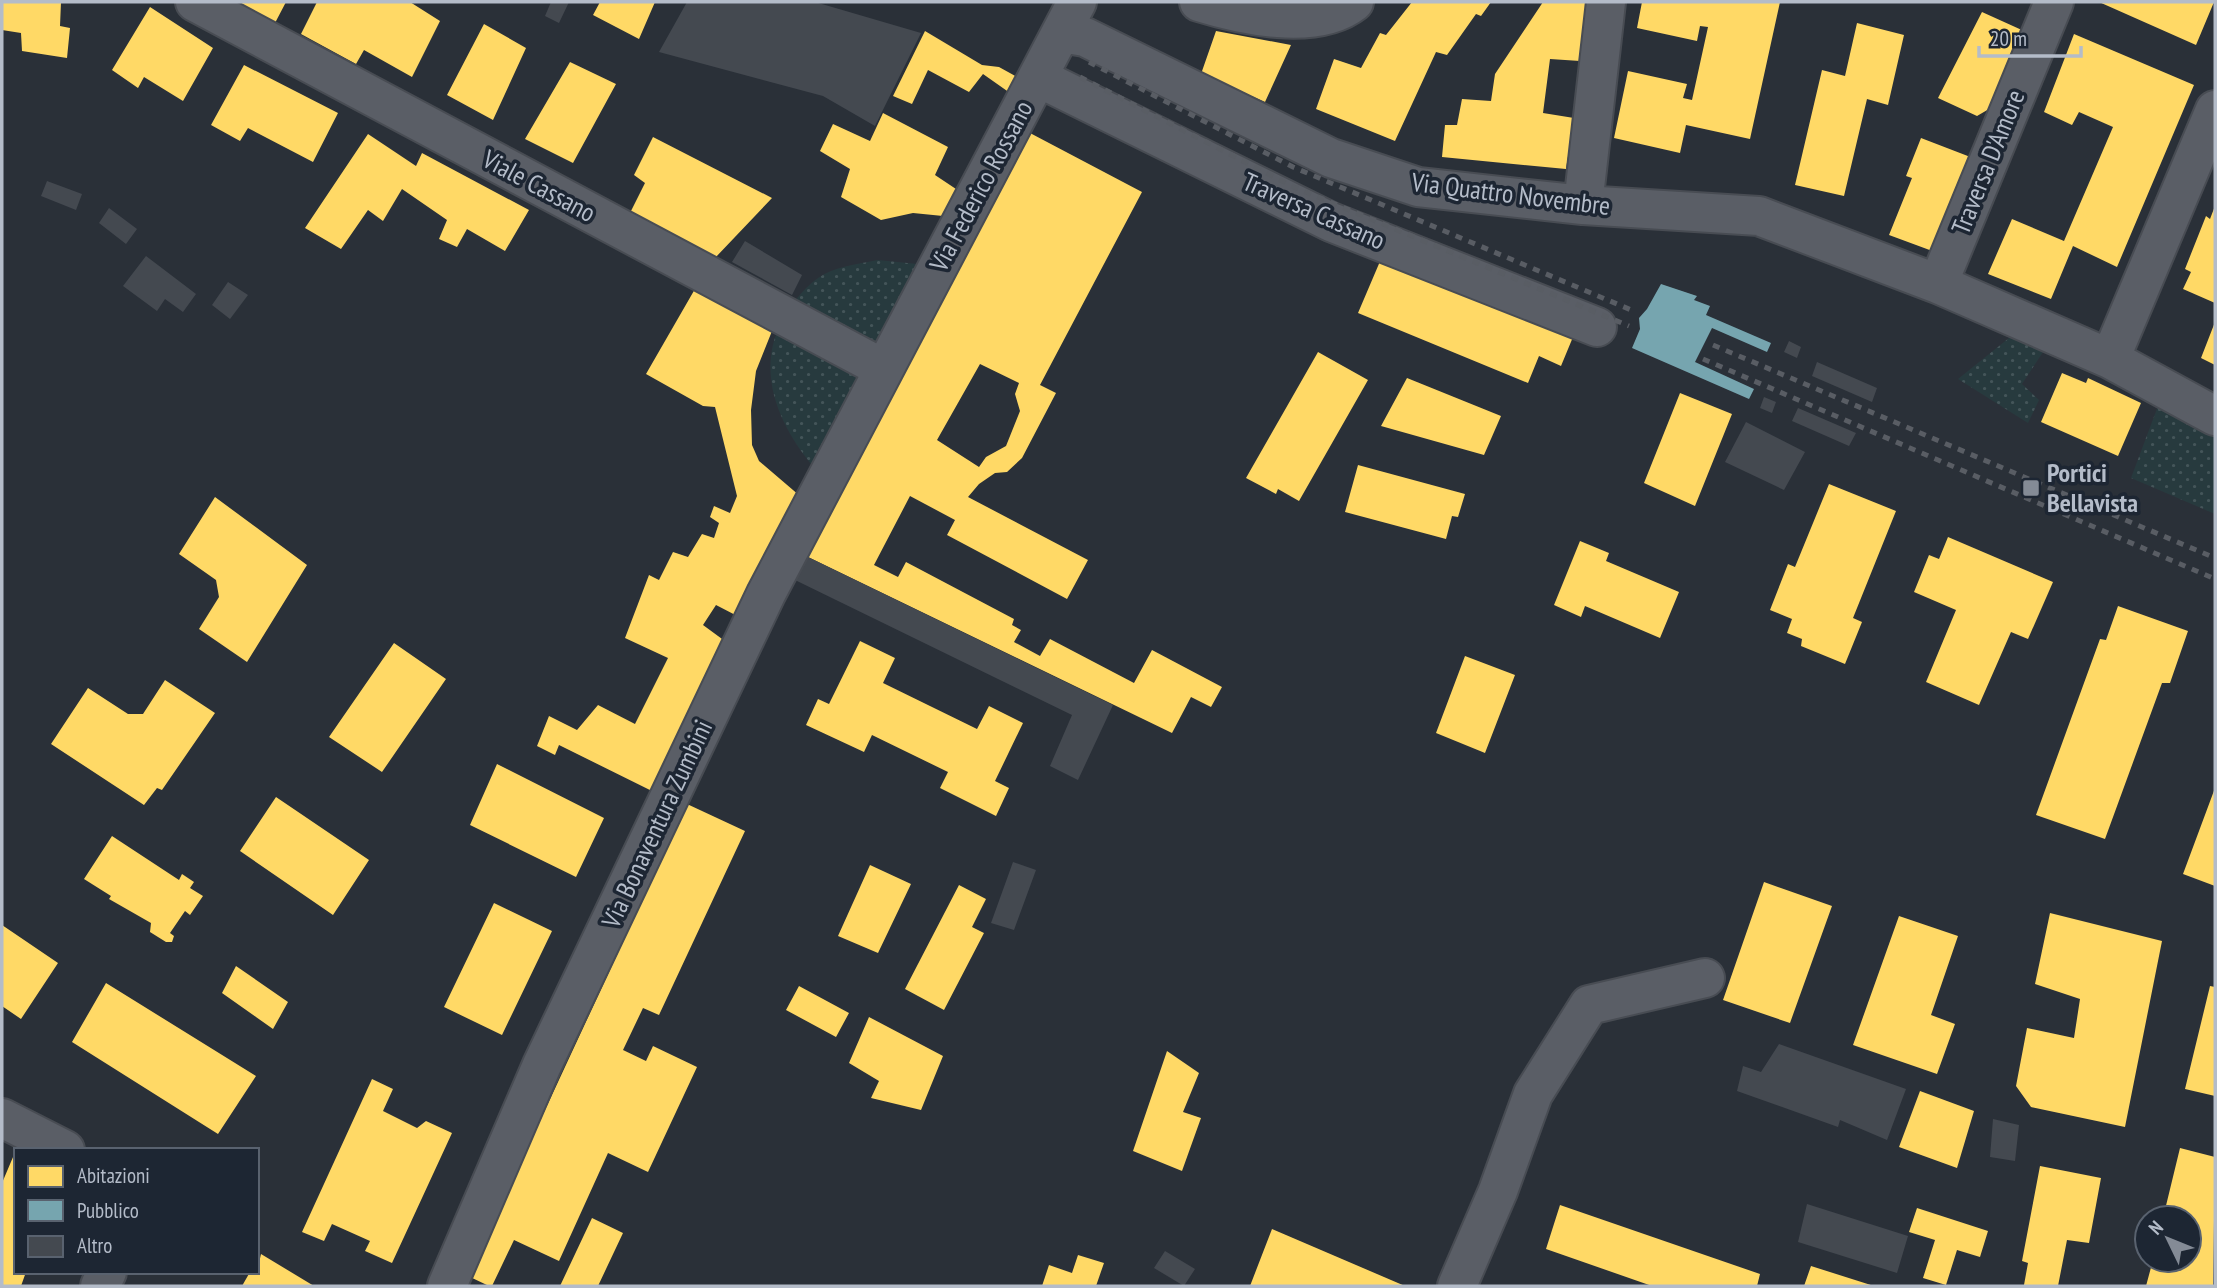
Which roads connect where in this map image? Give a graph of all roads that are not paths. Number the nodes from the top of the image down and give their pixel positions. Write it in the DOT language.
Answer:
graph roads {
  1 [pos="195,2"];
  2 [pos="1199,2"];
  3 [pos="1354,2"];
  4 [pos="1606,2"];
  5 [pos="2054,2"];
  6 [pos="1069,17"];
  7 [pos="1038,78"];
  8 [pos="2215,110"];
  9 [pos="1583,205"];
  10 [pos="1938,284"];
  11 [pos="1597,327"];
  12 [pos="2110,359"];
  13 [pos="884,369"];
  14 [pos="2215,416"];
  15 [pos="1705,978"];
  16 [pos="2,1118"];
  17 [pos="61,1148"];
  18 [pos="447,1286"];
  19 [pos="1457,1286"];
  1 -- 13 [label="street, Viale Cassano"];
  2 -- 3 [label="street"];
  4 -- 9 [label="street"];
  5 -- 10 [label="street, Traversa D'Amore"];
  6 -- 7 [label="street, Via Federico Rossano"];
  6 -- 9 [label="street, Via Quattro Novembre"];
  7 -- 11 [label="street, Traversa Cassano"];
  7 -- 13 [label="street, Via Federico Rossano"];
  8 -- 12 [label="street"];
  9 -- 10 [label="street, Via Quattro Novembre"];
  10 -- 12 [label="street, Via Quattro Novembre"];
  12 -- 14 [label="street"];
  13 -- 18 [label="street, Via Bonaventura Zumbini"];
  15 -- 19 [label="street"];
  16 -- 17 [label="street"];
}
